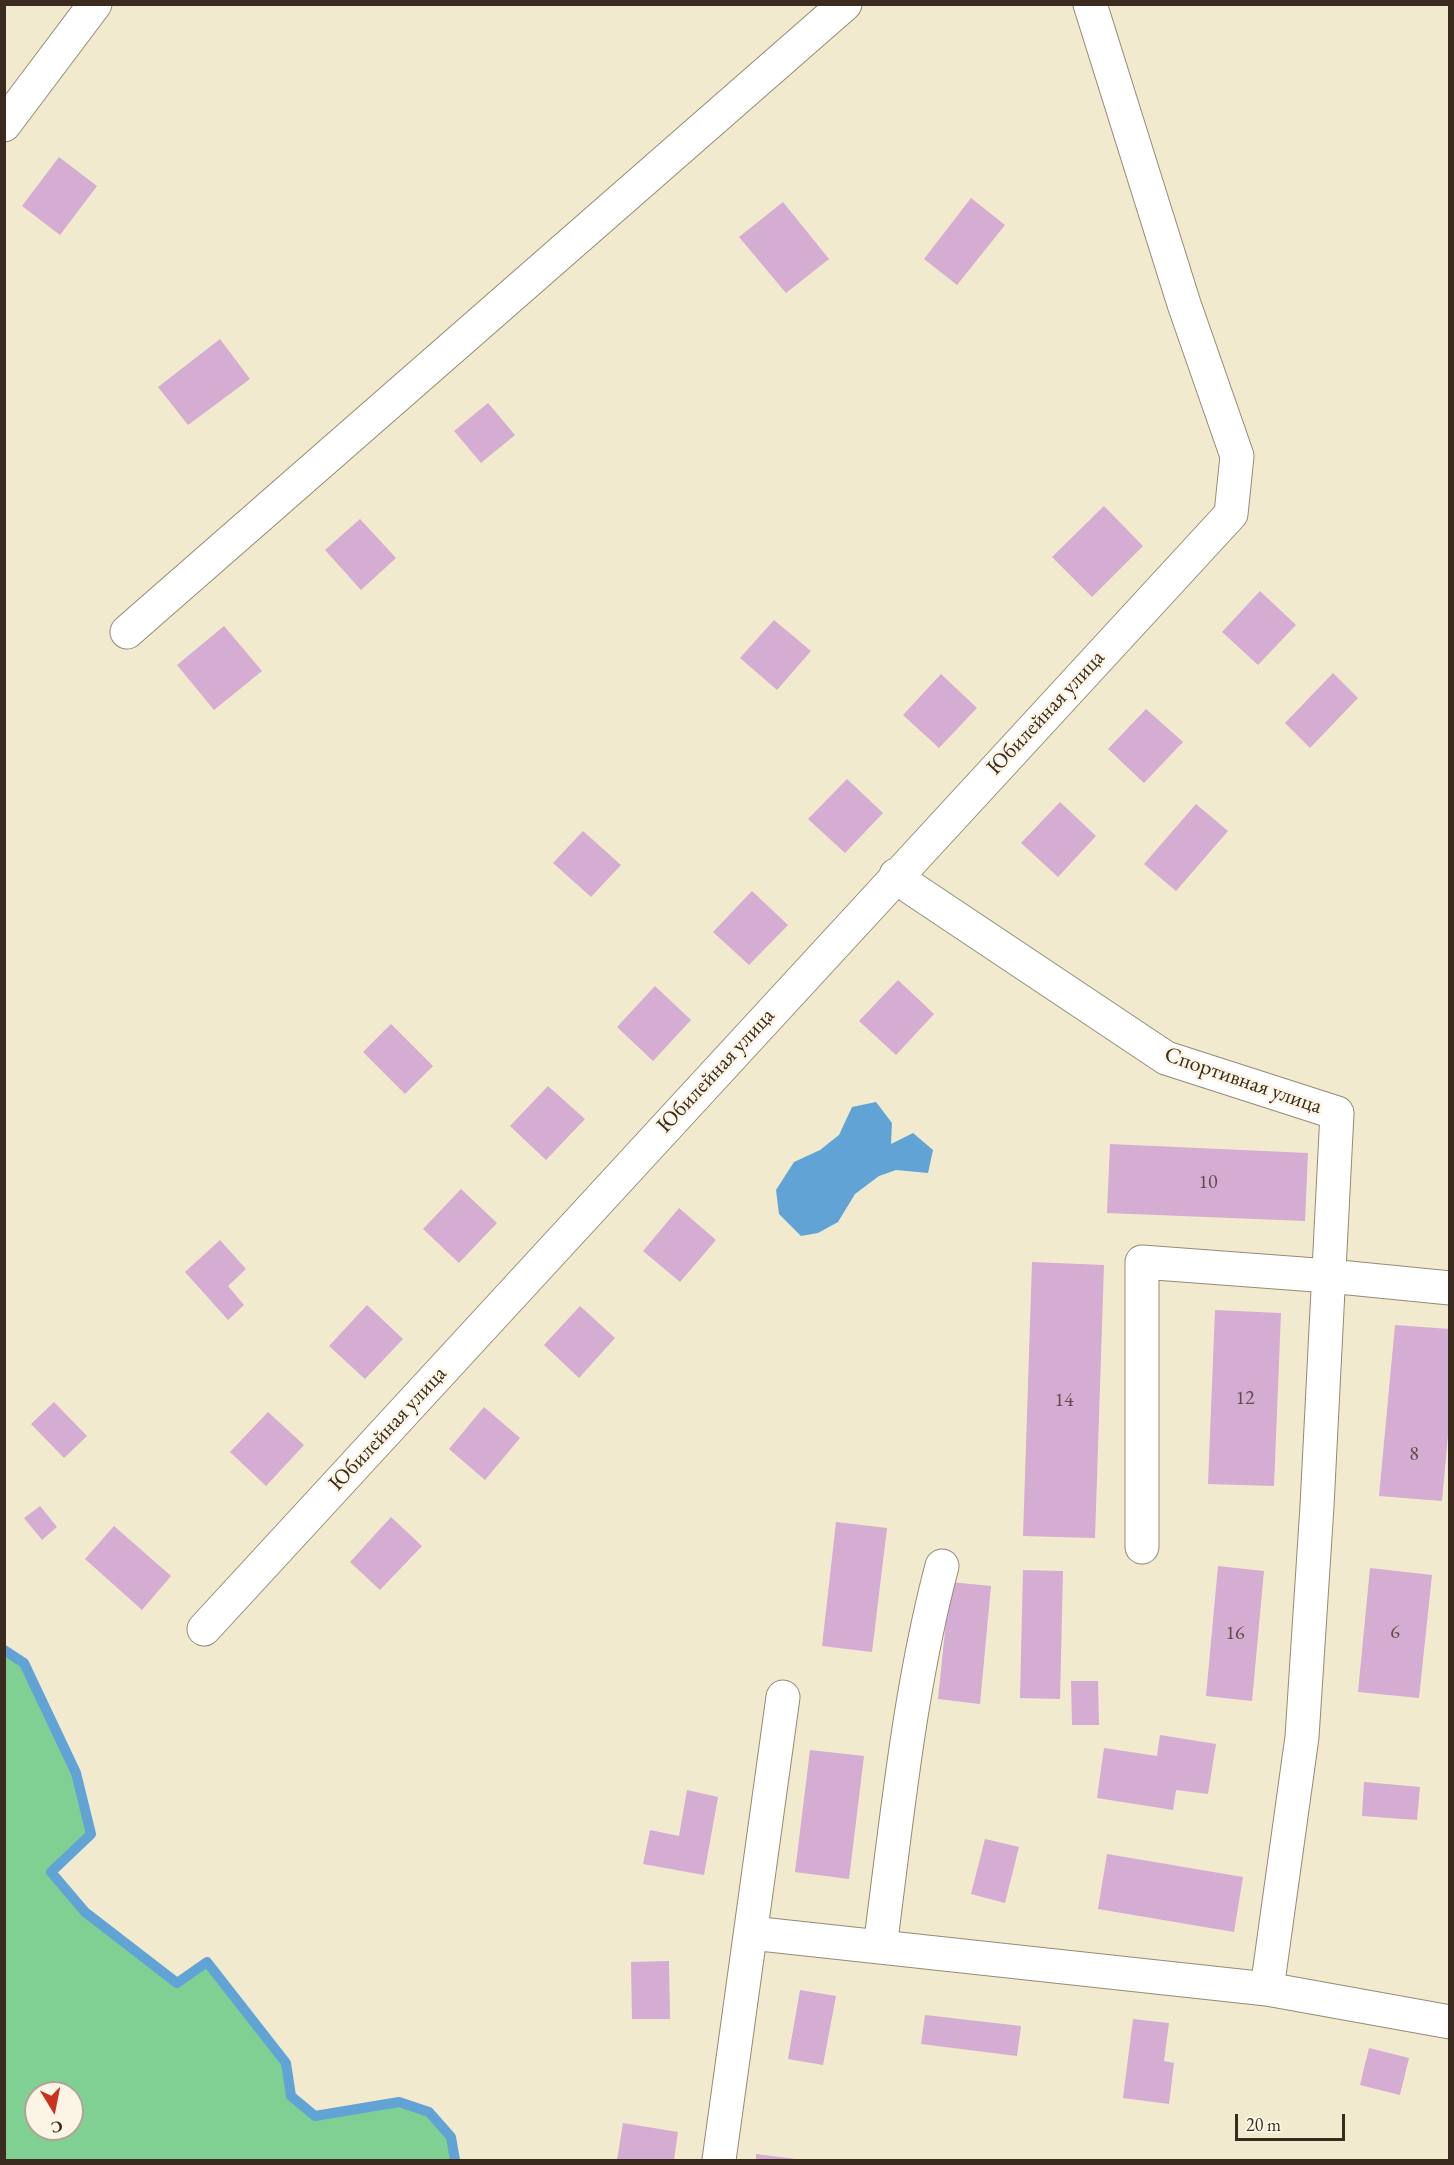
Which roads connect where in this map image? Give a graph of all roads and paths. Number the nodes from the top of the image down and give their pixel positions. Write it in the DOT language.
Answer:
graph roads {
  1 [pos="95,4"];
  2 [pos="846,4"];
  3 [pos="1090,4"];
  4 [pos="4,125"];
  5 [pos="127,632"];
  6 [pos="896,875"];
  7 [pos="1329,1276"];
  8 [pos="1449,1288"];
  9 [pos="1142,1547"];
  10 [pos="942,1566"];
  11 [pos="204,1629"];
  12 [pos="783,1697"];
  13 [pos="751,1933"];
  14 [pos="880,1947"];
  15 [pos="1268,1989"];
  16 [pos="1449,2022"];
  17 [pos="719,2160"];
  1 -- 4 [label="street"];
  2 -- 5 [label="street"];
  3 -- 6 [label="street, Юбилейная улица"];
  6 -- 7 [label="street, Спортивная улица"];
  6 -- 11 [label="street, Юбилейная улица"];
  7 -- 8 [label="street"];
  7 -- 9 [label="street"];
  7 -- 15 [label="street"];
  10 -- 14 [label="street"];
  12 -- 13 [label="street"];
  13 -- 14 [label="street"];
  13 -- 17 [label="street"];
  14 -- 15 [label="street"];
  15 -- 16 [label="street"];
}
